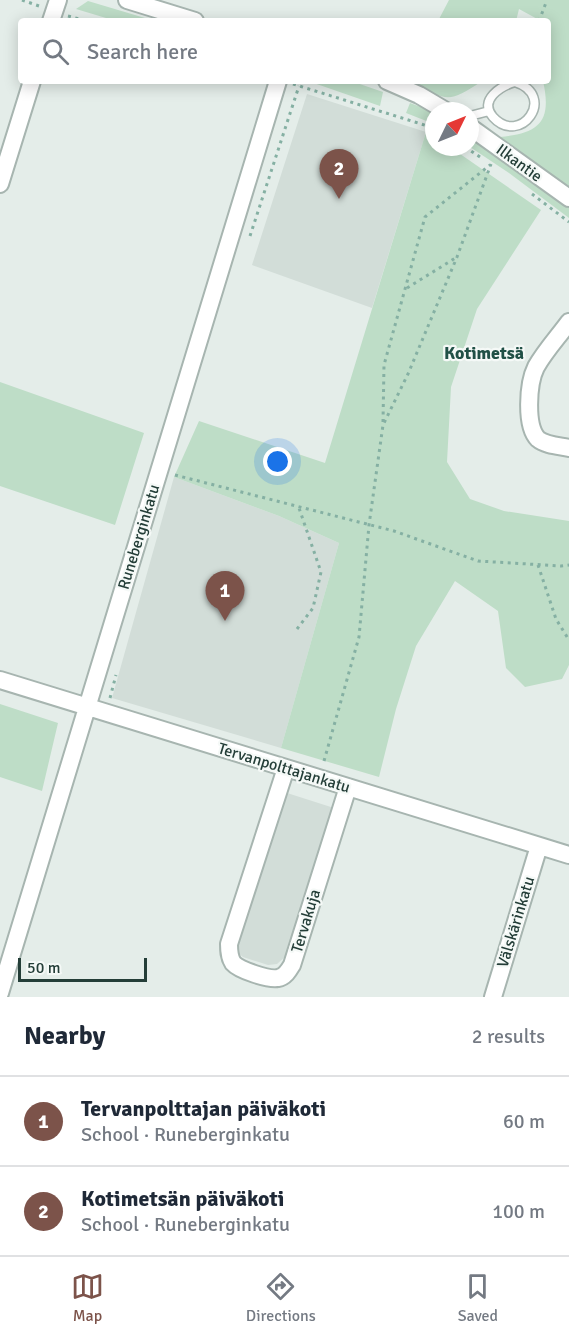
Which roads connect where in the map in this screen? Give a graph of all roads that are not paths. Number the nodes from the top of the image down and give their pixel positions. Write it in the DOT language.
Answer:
graph roads {
  1 [pos="58,0"];
  2 [pos="128,0"];
  3 [pos="52,18"];
  4 [pos="185,18"];
  5 [pos="32,84"];
  6 [pos="284,84"];
  7 [pos="394,84"];
  8 [pos="505,84"];
  9 [pos="521,84"];
  10 [pos="431,102"];
  11 [pos="489,111"];
  12 [pos="479,114"];
  13 [pos="479,133"];
  14 [pos="0,184"];
  15 [pos="569,198"];
  16 [pos="569,322"];
  17 [pos="569,448"];
  18 [pos="0,680"];
  19 [pos="88,707"];
  20 [pos="286,768"];
  21 [pos="348,787"];
  22 [pos="539,846"];
  23 [pos="569,855"];
  24 [pos="0,993"];
  25 [pos="493,997"];
  1 -- 3 [label="street"];
  2 -- 4 [label="street"];
  5 -- 14 [label="street"];
  6 -- 19 [label="street, Runeberginkatu"];
  7 -- 10 [label="street"];
  8 -- 11 [label="lane"];
  9 -- 11 [label="lane"];
  11 -- 12 [label="lane"];
  13 -- 15 [label="street, Ilkantie"];
  16 -- 17 [label="street"];
  18 -- 19 [label="street, Tervanpolttajankatu"];
  19 -- 20 [label="street, Tervanpolttajankatu"];
  19 -- 24 [label="street, Runeberginkatu"];
  20 -- 21 [label="street, Tervanpolttajankatu"];
  20 -- 21 [label="street, Tervakuja"];
  21 -- 22 [label="street, Tervanpolttajankatu"];
  22 -- 23 [label="street, Tervanpolttajankatu"];
  22 -- 25 [label="street, Välskärinkatu"];
}
